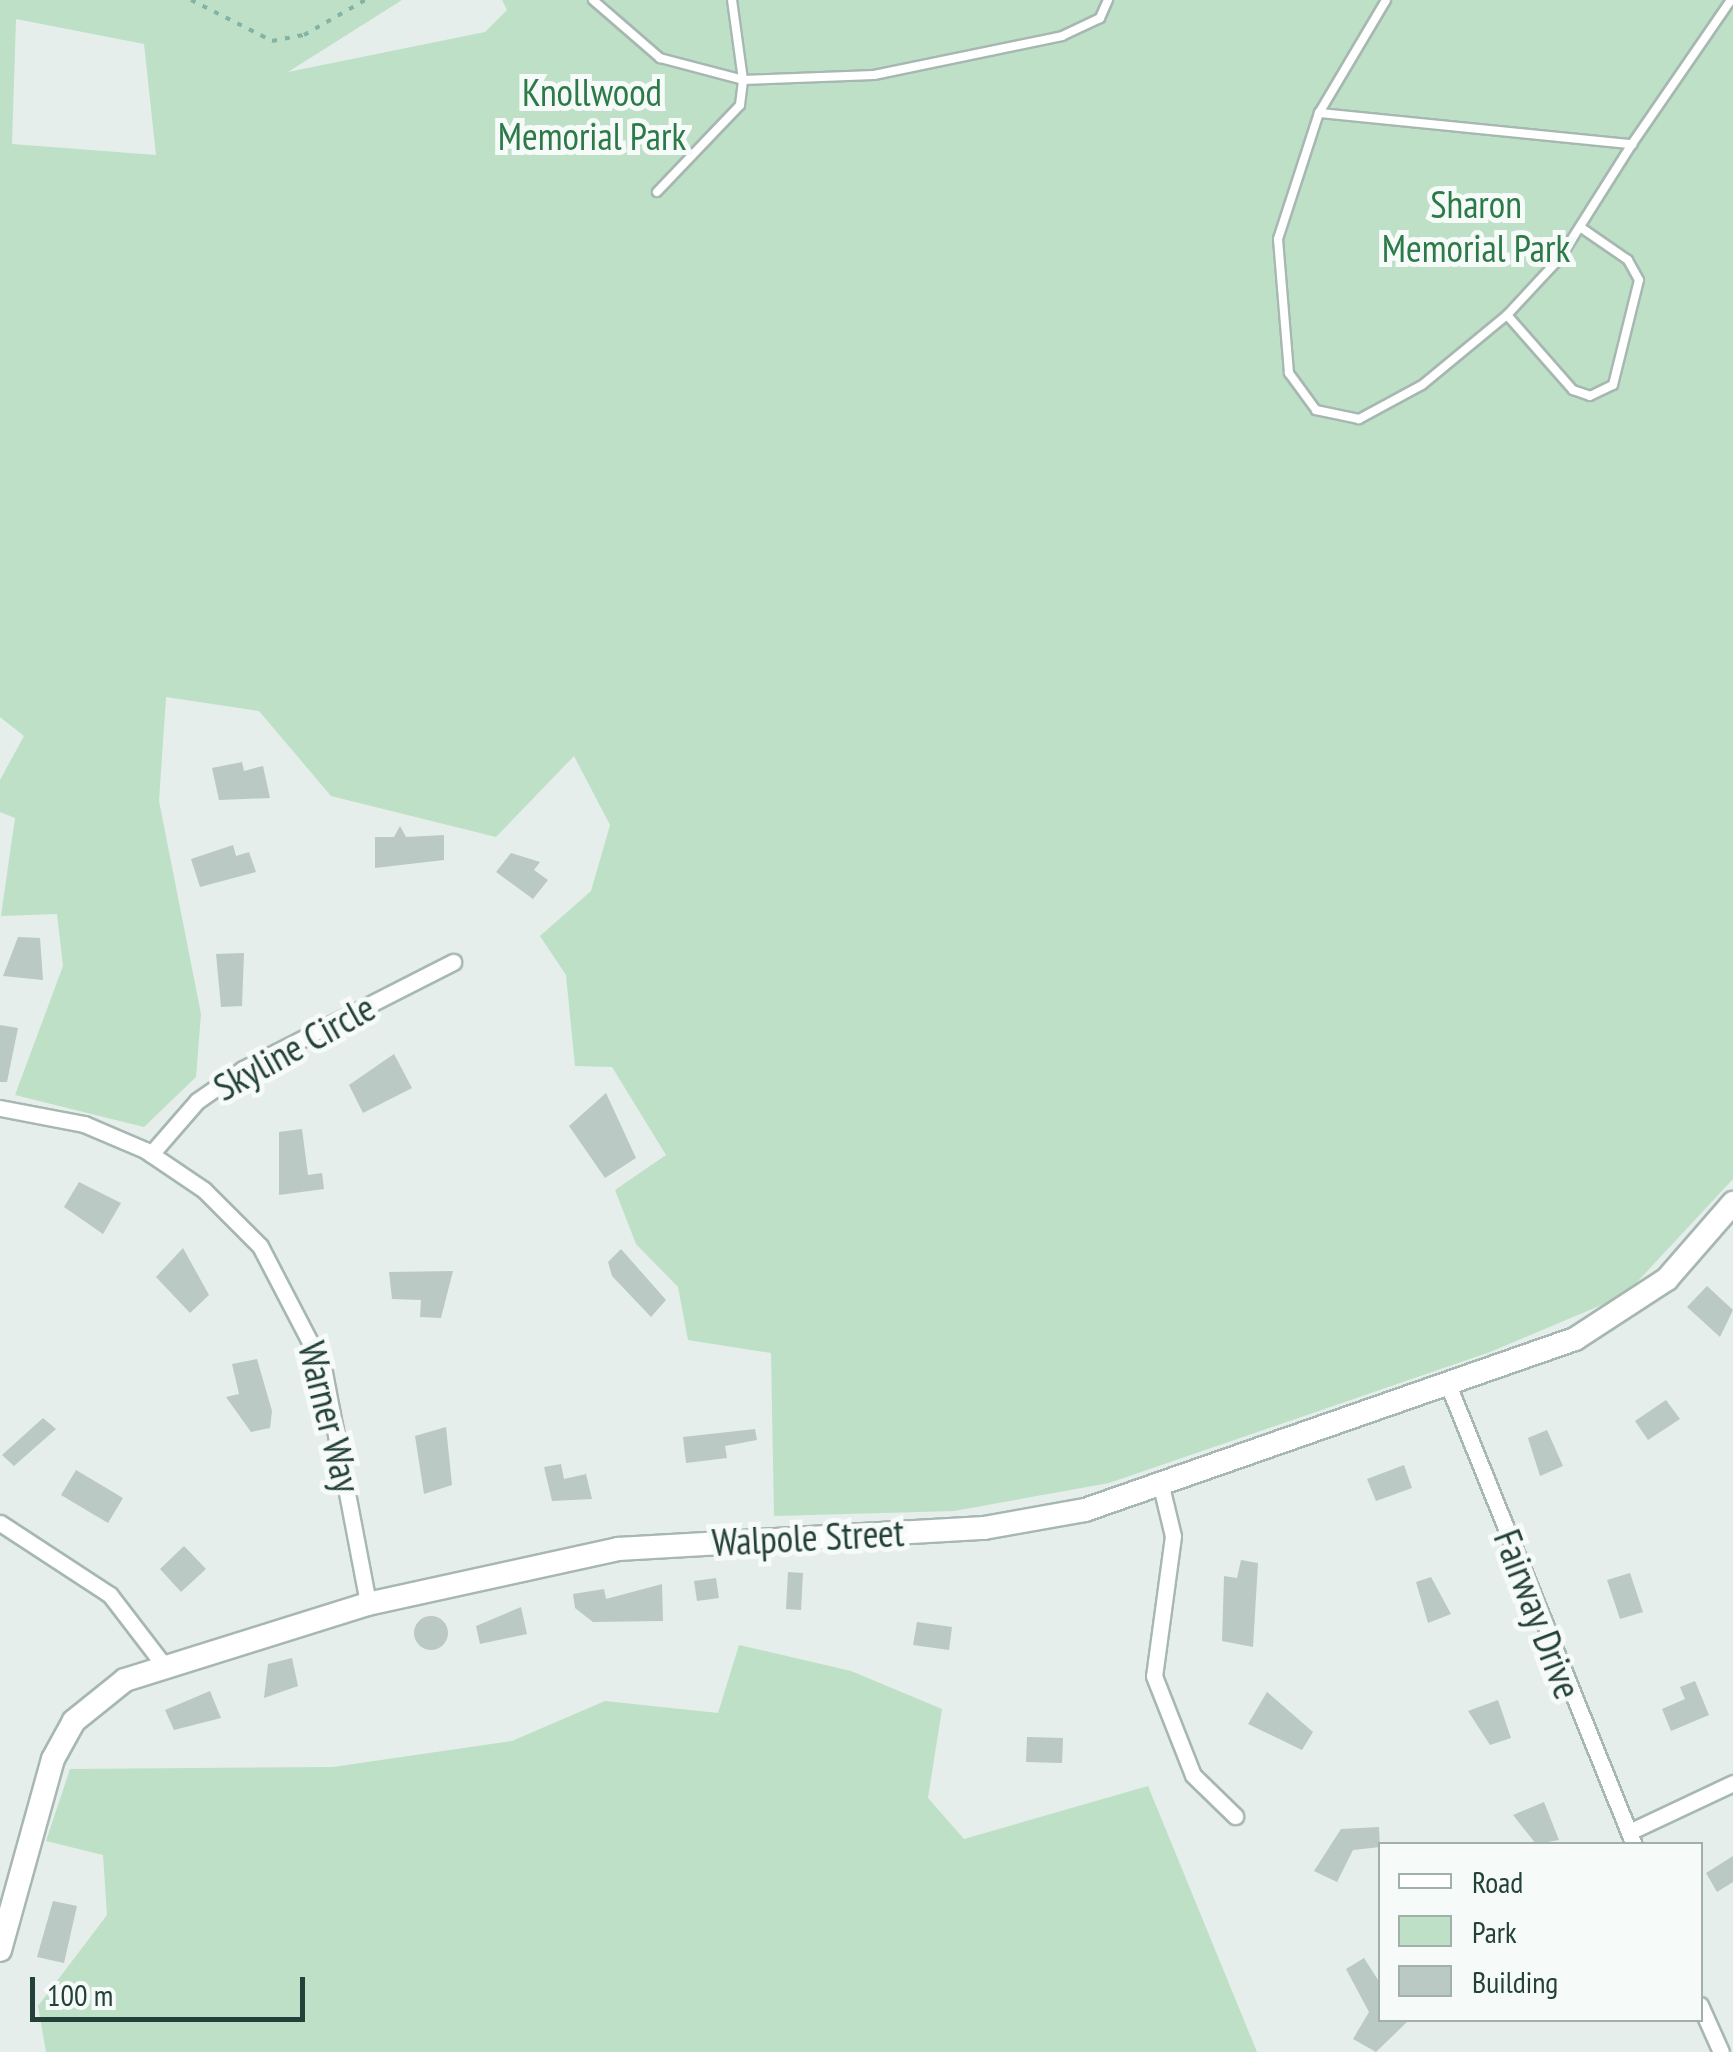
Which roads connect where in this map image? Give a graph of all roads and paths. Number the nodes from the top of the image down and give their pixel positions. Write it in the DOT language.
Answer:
graph roads {
  1 [pos="191,0"];
  2 [pos="365,0"];
  3 [pos="593,0"];
  4 [pos="732,0"];
  5 [pos="1108,0"];
  6 [pos="1386,0"];
  7 [pos="1732,0"];
  8 [pos="743,80"];
  9 [pos="1319,113"];
  10 [pos="1632,144"];
  11 [pos="656,192"];
  12 [pos="1580,227"];
  13 [pos="1507,315"];
  14 [pos="453,962"];
  15 [pos="0,1108"];
  16 [pos="152,1154"];
  17 [pos="1733,1202"];
  18 [pos="1447,1382"];
  19 [pos="1161,1486"];
  20 [pos="0,1523"];
  21 [pos="368,1604"];
  22 [pos="162,1664"];
  23 [pos="1733,1783"];
  24 [pos="1235,1816"];
  25 [pos="1631,1838"];
  26 [pos="0,1950"];
  27 [pos="1703,2011"];
  28 [pos="1721,2052"];
  1 -- 2 [label="path"];
  3 -- 8 [label="lane"];
  4 -- 8 [label="lane"];
  5 -- 8 [label="lane"];
  6 -- 9 [label="lane"];
  7 -- 10 [label="lane"];
  8 -- 11 [label="lane"];
  9 -- 10 [label="lane"];
  9 -- 13 [label="lane"];
  10 -- 12 [label="lane"];
  12 -- 13 [label="lane"];
  12 -- 13 [label="lane"];
  14 -- 16 [label="street, Skyline Circle"];
  15 -- 16 [label="street, Warner Way"];
  16 -- 21 [label="street, Warner Way"];
  17 -- 18 [label="main road, Walpole Street"];
  18 -- 19 [label="main road, Walpole Street"];
  18 -- 25 [label="street, Fairway Drive"];
  19 -- 21 [label="main road, Walpole Street"];
  19 -- 24 [label="street"];
  20 -- 22 [label="street"];
  21 -- 22 [label="main road, Walpole Street"];
  22 -- 26 [label="main road, Walpole Street"];
  23 -- 25 [label="street"];
  27 -- 28 [label="street"];
}
